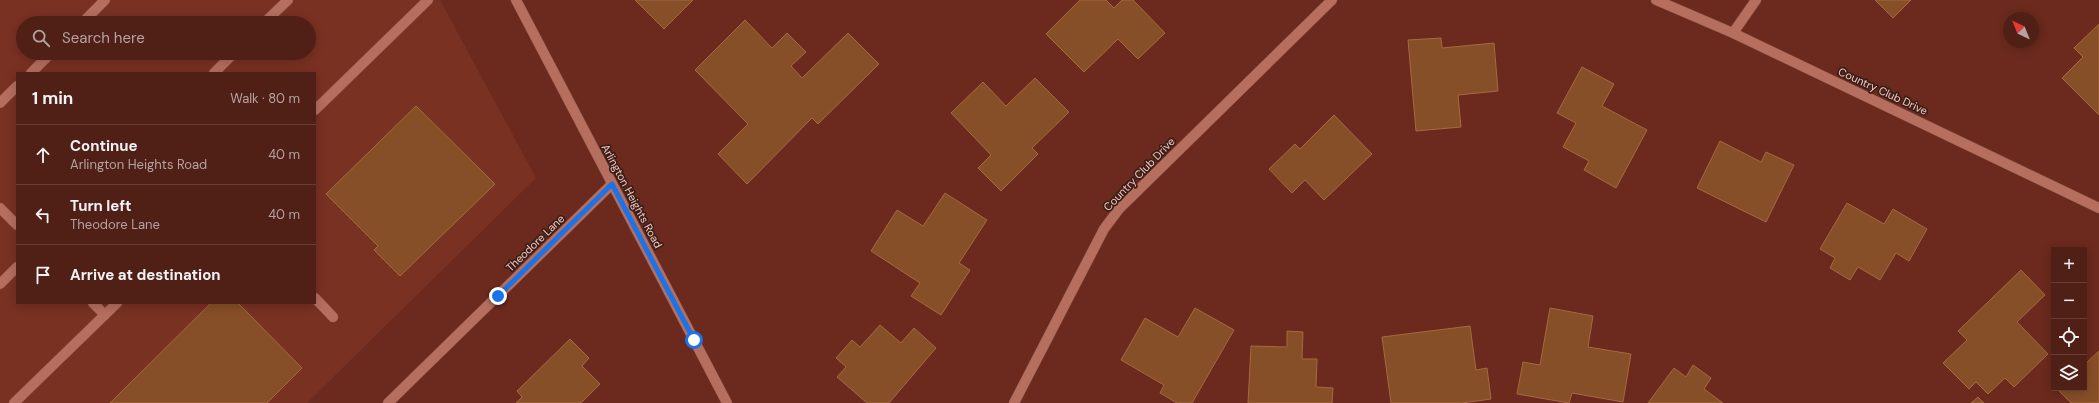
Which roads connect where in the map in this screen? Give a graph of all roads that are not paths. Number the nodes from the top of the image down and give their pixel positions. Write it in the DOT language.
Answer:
graph roads {
  1 [pos="105,0"];
  2 [pos="288,0"];
  3 [pos="428,0"];
  4 [pos="516,0"];
  5 [pos="1332,0"];
  6 [pos="1656,0"];
  7 [pos="1756,0"];
  8 [pos="89,16"];
  9 [pos="271,16"];
  10 [pos="1733,34"];
  11 [pos="44,60"];
  12 [pos="227,60"];
  13 [pos="32,72"];
  14 [pos="215,72"];
  15 [pos="16,87"];
  16 [pos="0,103"];
  17 [pos="316,109"];
  18 [pos="612,184"];
  19 [pos="0,208"];
  20 [pos="2099,208"];
  21 [pos="16,224"];
  22 [pos="16,268"];
  23 [pos="0,284"];
  24 [pos="316,299"];
  25 [pos="94,304"];
  26 [pos="116,304"];
  27 [pos="105,315"];
  28 [pos="332,317"];
  29 [pos="1016,402"];
  30 [pos="14,403"];
  31 [pos="388,403"];
  32 [pos="727,403"];
  1 -- 8 [label="street"];
  2 -- 9 [label="street"];
  3 -- 17 [label="street"];
  4 -- 18 [label="street, Arlington Heights Road"];
  5 -- 29 [label="street, Country Club Drive"];
  6 -- 10 [label="street, Country Club Drive"];
  7 -- 10 [label="street"];
  10 -- 20 [label="street, Country Club Drive"];
  11 -- 13 [label="street"];
  12 -- 14 [label="street"];
  15 -- 16 [label="street"];
  18 -- 31 [label="street, Theodore Lane"];
  18 -- 32 [label="street, Arlington Heights Road"];
  19 -- 21 [label="street"];
  22 -- 23 [label="street"];
  24 -- 28 [label="street"];
  25 -- 27 [label="street"];
  26 -- 27 [label="street"];
  27 -- 30 [label="street"];
}
